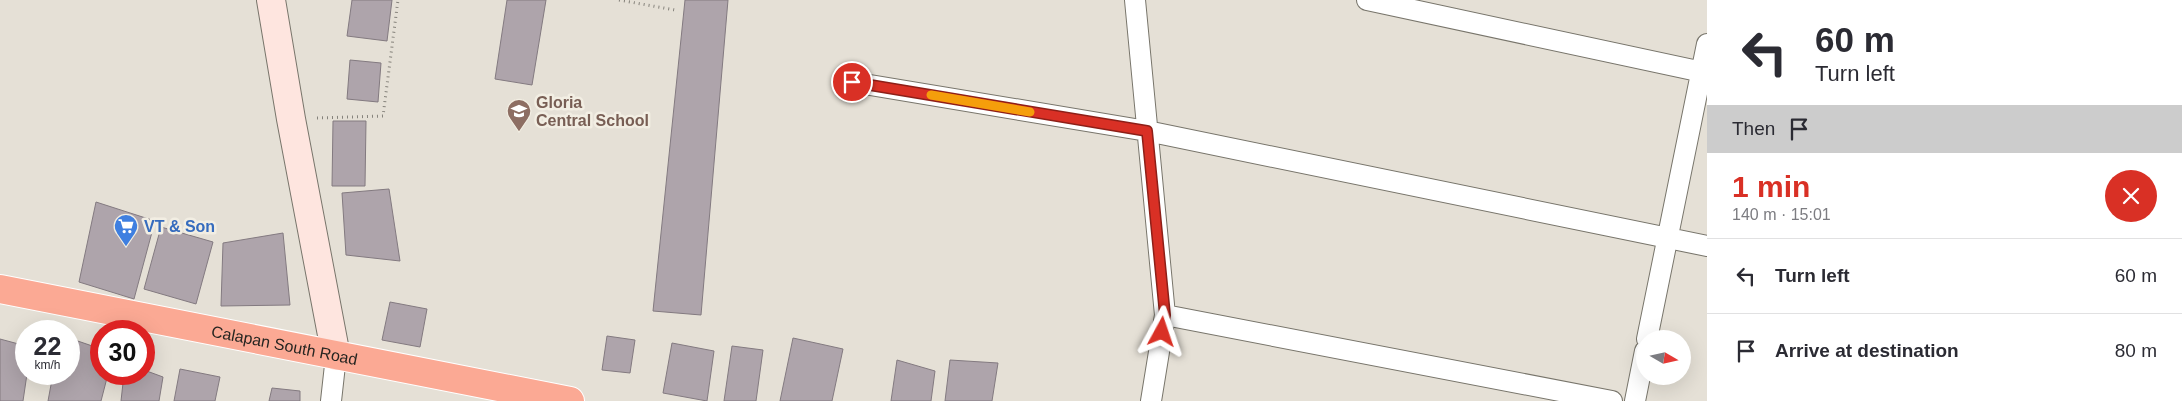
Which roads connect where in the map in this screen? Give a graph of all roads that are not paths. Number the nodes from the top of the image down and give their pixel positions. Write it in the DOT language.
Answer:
graph roads {
  1 [pos="271,0"];
  2 [pos="1135,0"];
  3 [pos="1367,0"];
  4 [pos="1707,44"];
  5 [pos="1704,73"];
  6 [pos="852,82"];
  7 [pos="1147,131"];
  8 [pos="1667,238"];
  9 [pos="1707,246"];
  10 [pos="0,289"];
  11 [pos="1165,315"];
  12 [pos="1649,330"];
  13 [pos="336,356"];
  14 [pos="1638,385"];
  15 [pos="331,401"];
  16 [pos="570,401"];
  17 [pos="1151,401"];
  18 [pos="1612,401"];
  19 [pos="1635,401"];
  1 -- 13 [label="main road"];
  2 -- 7 [label="street"];
  3 -- 5 [label="street"];
  4 -- 5 [label="street"];
  5 -- 8 [label="street"];
  6 -- 7 [label="street"];
  7 -- 8 [label="street"];
  7 -- 11 [label="street"];
  8 -- 9 [label="street"];
  8 -- 12 [label="street"];
  10 -- 13 [label="highway, Calapan South Road"];
  11 -- 17 [label="street"];
  11 -- 18 [label="street"];
  13 -- 15 [label="street"];
  13 -- 16 [label="highway, Calapan South Road"];
  14 -- 19 [label="street"];
}
